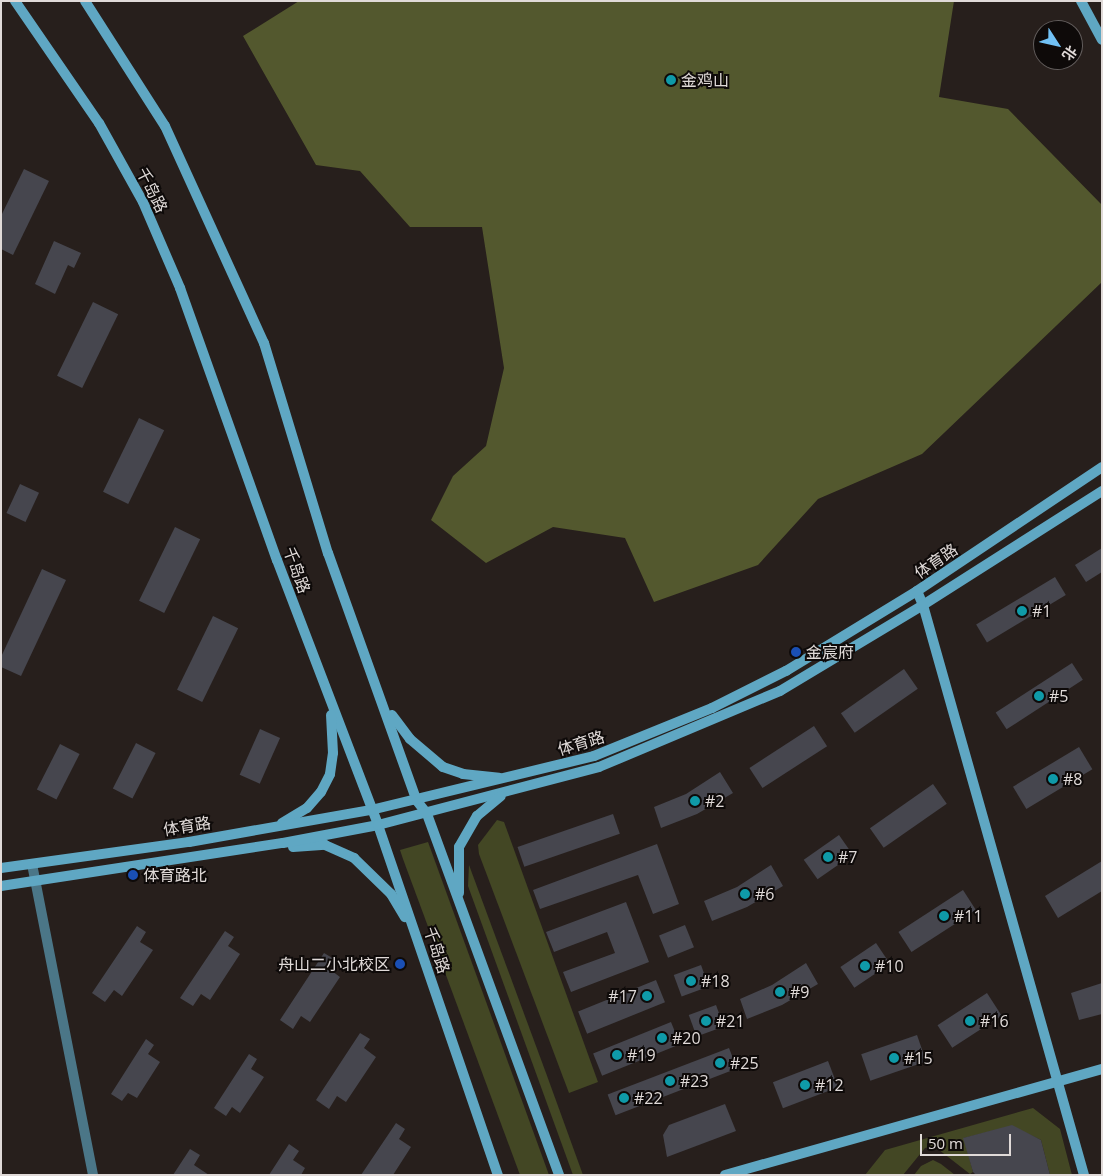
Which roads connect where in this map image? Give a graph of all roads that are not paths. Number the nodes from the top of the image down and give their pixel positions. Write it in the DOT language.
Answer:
graph roads {
  1 [pos="14,1"];
  2 [pos="85,1"];
  3 [pos="1084,3"];
  4 [pos="1102,40"];
  5 [pos="1102,468"];
  6 [pos="1102,491"];
  7 [pos="916,591"];
  8 [pos="923,605"];
  9 [pos="328,697"];
  10 [pos="387,710"];
  11 [pos="505,779"];
  12 [pos="502,794"];
  13 [pos="417,800"];
  14 [pos="371,810"];
  15 [pos="427,814"];
  16 [pos="378,825"];
  17 [pos="277,826"];
  18 [pos="240,849"];
  19 [pos="32,864"];
  20 [pos="1,868"];
  21 [pos="33,881"];
  22 [pos="1,886"];
  23 [pos="460,904"];
  24 [pos="415,932"];
  25 [pos="1102,1069"];
  26 [pos="1058,1080"];
  27 [pos="93,1175"];
  28 [pos="498,1175"];
  29 [pos="559,1175"];
  30 [pos="726,1175"];
  31 [pos="1084,1175"];
  1 -- 9 [label="street, 千岛路"];
  2 -- 10 [label="street"];
  3 -- 4 [label="street"];
  5 -- 7 [label="street, 体育路"];
  6 -- 8 [label="street, 体育路"];
  7 -- 8 [label="street"];
  7 -- 11 [label="street, 体育路"];
  8 -- 12 [label="street, 体育路"];
  8 -- 26 [label="street"];
  9 -- 14 [label="street, 千岛路"];
  9 -- 17 [label="street"];
  10 -- 11 [label="street"];
  10 -- 13 [label="street"];
  11 -- 13 [label="street, 体育路"];
  12 -- 15 [label="street, 体育路"];
  12 -- 23 [label="street"];
  13 -- 14 [label="street, 体育路"];
  13 -- 15 [label="street"];
  14 -- 16 [label="street, 千岛路"];
  14 -- 17 [label="street, 体育路"];
  15 -- 16 [label="street, 体育路"];
  15 -- 23 [label="street"];
  16 -- 18 [label="street, 体育路"];
  16 -- 24 [label="street, 千岛路"];
  17 -- 19 [label="street, 体育路"];
  18 -- 21 [label="street, 体育路"];
  18 -- 24 [label="street"];
  19 -- 20 [label="street, 体育路"];
  19 -- 21 [label="street"];
  21 -- 22 [label="street, 体育路"];
  21 -- 27 [label="street"];
  23 -- 29 [label="street"];
  24 -- 28 [label="street, 千岛路"];
  25 -- 26 [label="street"];
  26 -- 30 [label="street"];
  26 -- 31 [label="street"];
}
